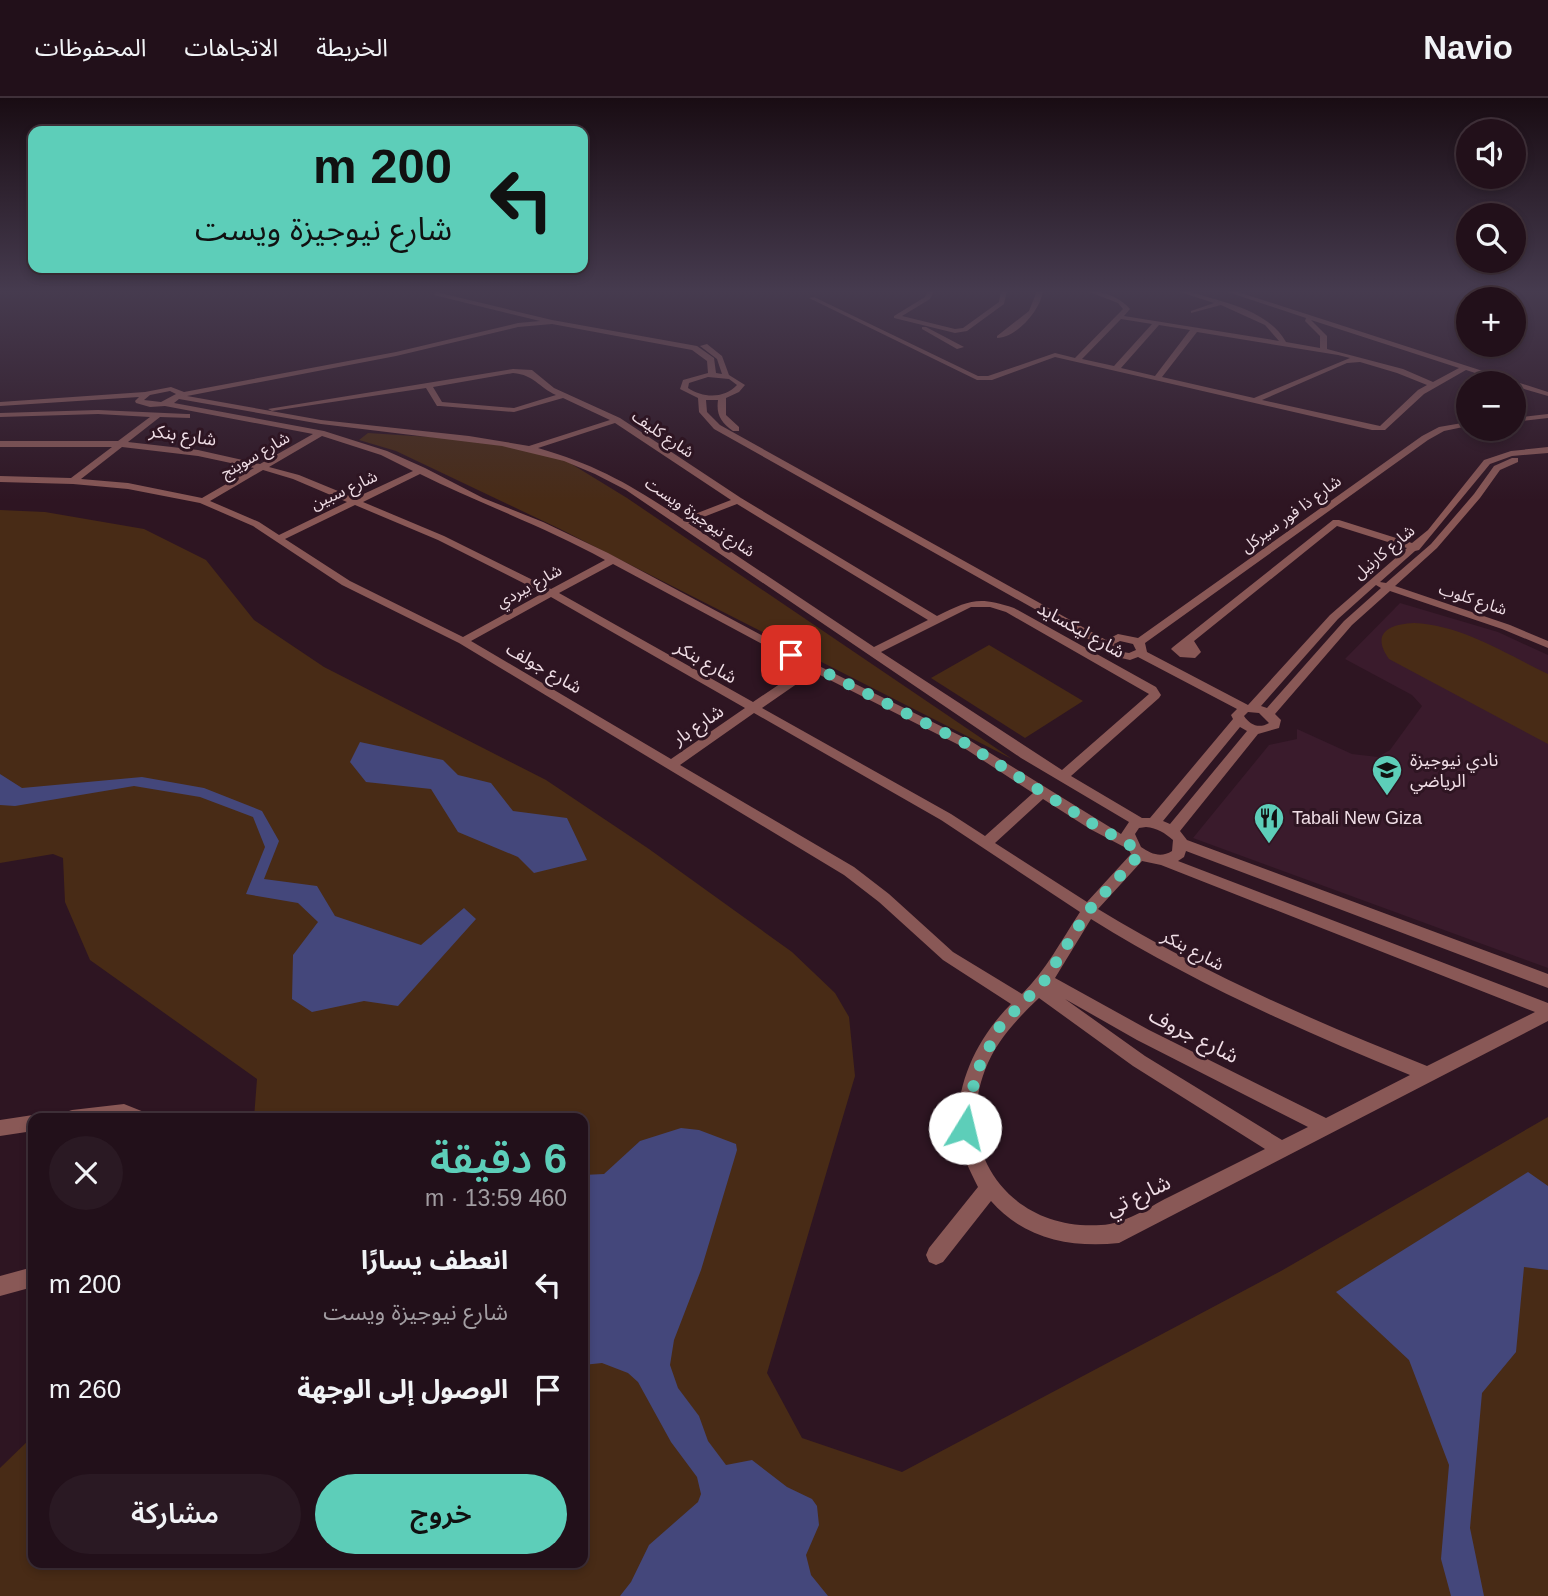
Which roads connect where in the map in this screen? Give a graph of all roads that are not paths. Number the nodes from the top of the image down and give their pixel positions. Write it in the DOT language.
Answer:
graph roads {
  1 [pos="355,361"];
  2 [pos="710,361"];
  3 [pos="724,361"];
  4 [pos="944,361"];
  5 [pos="1038,361"];
  6 [pos="1081,361"];
  7 [pos="1123,361"];
  8 [pos="1171,361"];
  9 [pos="1346,361"];
  10 [pos="1369,361"];
  11 [pos="1389,361"];
  12 [pos="1443,361"];
  13 [pos="1373,362"];
  14 [pos="1465,368"];
  15 [pos="1116,369"];
  16 [pos="1475,371"];
  17 [pos="712,375"];
  18 [pos="726,376"];
  19 [pos="1417,377"];
  20 [pos="1157,379"];
  21 [pos="1436,383"];
  22 [pos="428,386"];
  23 [pos="1526,387"];
  24 [pos="179,394"];
  25 [pos="1548,394"];
  26 [pos="562,396"];
  27 [pos="723,396"];
  28 [pos="115,397"];
  29 [pos="702,397"];
  30 [pos="142,398"];
  31 [pos="1252,402"];
  32 [pos="106,403"];
  33 [pos="164,403"];
  34 [pos="0,404"];
  35 [pos="192,409"];
  36 [pos="0,410"];
  37 [pos="159,414"];
  38 [pos="0,415"];
  39 [pos="261,415"];
  40 [pos="1548,416"];
  41 [pos="1526,419"];
  42 [pos="618,420"];
  43 [pos="1456,426"];
  44 [pos="370,428"];
  45 [pos="321,433"];
  46 [pos="348,441"];
  47 [pos="0,444"];
  48 [pos="119,444"];
  49 [pos="531,448"];
  50 [pos="1548,450"];
  51 [pos="1548,456"];
  52 [pos="261,467"];
  53 [pos="422,470"];
  54 [pos="0,479"];
  55 [pos="73,481"];
  56 [pos="738,500"];
  57 [pos="203,501"];
  58 [pos="355,502"];
  59 [pos="1440,519"];
  60 [pos="681,523"];
  61 [pos="1454,523"];
  62 [pos="279,538"];
  63 [pos="1416,548"];
  64 [pos="612,560"];
  65 [pos="1373,582"];
  66 [pos="1387,587"];
  67 [pos="549,593"];
  68 [pos="1334,617"];
  69 [pos="936,620"];
  70 [pos="1348,623"];
  71 [pos="1188,640"];
  72 [pos="463,641"];
  73 [pos="1110,642"];
  74 [pos="1548,645"];
  75 [pos="1138,651"];
  76 [pos="873,652"];
  77 [pos="813,667"];
  78 [pos="752,709"];
  79 [pos="960,711"];
  80 [pos="1244,712"];
  81 [pos="1269,714"];
  82 [pos="938,729"];
  83 [pos="1255,730"];
  84 [pos="672,764"];
  85 [pos="1062,777"];
  86 [pos="1043,792"];
  87 [pos="1173,801"];
  88 [pos="1189,810"];
  89 [pos="1147,823"];
  90 [pos="1176,837"];
  91 [pos="985,844"];
  92 [pos="1135,850"];
  93 [pos="1162,860"];
  94 [pos="1256,872"];
  95 [pos="1248,894"];
  96 [pos="1088,911"];
  97 [pos="1548,981"];
  98 [pos="1041,984"];
  99 [pos="1023,1003"];
  100 [pos="1548,1011"];
  101 [pos="1427,1074"];
  102 [pos="28,1124"];
  103 [pos="1325,1126"];
  104 [pos="0,1128"];
  105 [pos="1281,1149"];
  106 [pos="989,1188"];
  107 [pos="936,1255"];
  108 [pos="28,1278"];
  109 [pos="0,1286"];
  1 -- 24 [label="street"];
  2 -- 17 [label="street"];
  3 -- 18 [label="street"];
  4 -- 5 [label="street"];
  6 -- 15 [label="street"];
  7 -- 15 [label="street"];
  8 -- 20 [label="street"];
  9 -- 13 [label="street"];
  9 -- 31 [label="street"];
  10 -- 13 [label="street"];
  11 -- 19 [label="street"];
  12 -- 14 [label="street"];
  13 -- 19 [label="street"];
  14 -- 16 [label="street"];
  14 -- 21 [label="street"];
  15 -- 20 [label="street"];
  17 -- 18 [label="street"];
  17 -- 29 [label="street"];
  18 -- 27 [label="street"];
  19 -- 21 [label="street"];
  20 -- 31 [label="street"];
  21 -- 31 [label="street"];
  22 -- 26 [label="street, شارع كليف"];
  22 -- 26 [label="street"];
  22 -- 39 [label="street, شارع كليف"];
  23 -- 25 [label="street"];
  24 -- 30 [label="street"];
  24 -- 33 [label="street"];
  24 -- 35 [label="street, شارع نيوجيزة ويست"];
  26 -- 42 [label="street, شارع كليف"];
  27 -- 29 [label="street"];
  27 -- 73 [label="street"];
  28 -- 30 [label="street"];
  28 -- 32 [label="street"];
  28 -- 34 [label="street"];
  29 -- 73 [label="street"];
  30 -- 32 [label="street"];
  30 -- 33 [label="street"];
  32 -- 36 [label="street"];
  33 -- 35 [label="street, شارع نيوجيزة ويست"];
  35 -- 37 [label="street"];
  35 -- 39 [label="street, شارع نيوجيزة ويست"];
  35 -- 39 [label="street, شارع نيوجيزة ويست"];
  37 -- 38 [label="street"];
  37 -- 48 [label="street"];
  39 -- 44 [label="street, شارع نيوجيزة ويست"];
  39 -- 45 [label="street, شارع نيوجيزة ويست"];
  40 -- 41 [label="street"];
  42 -- 49 [label="street"];
  42 -- 56 [label="street, شارع كليف"];
  43 -- 75 [label="street, شارع ذا فور سيركل"];
  44 -- 46 [label="street"];
  44 -- 49 [label="street, شارع نيوجيزة ويست"];
  45 -- 46 [label="street, شارع نيوجيزة ويست"];
  45 -- 52 [label="street, شارع سوينج"];
  46 -- 53 [label="street, شارع نيوجيزة ويست"];
  47 -- 48 [label="street, شارع بنكر"];
  48 -- 52 [label="street, شارع بنكر"];
  48 -- 55 [label="street"];
  49 -- 60 [label="street, شارع نيوجيزة ويست"];
  50 -- 59 [label="street, شارع كارنيل"];
  51 -- 61 [label="street, شارع كارنيل"];
  52 -- 57 [label="street, شارع سوينج"];
  52 -- 58 [label="street, شارع بنكر"];
  53 -- 58 [label="street, شارع سبين"];
  53 -- 64 [label="street, شارع نيوجيزة ويست"];
  54 -- 55 [label="street, شارع جولف"];
  55 -- 57 [label="street, شارع جولف"];
  56 -- 60 [label="street"];
  56 -- 69 [label="street, شارع كليف"];
  57 -- 62 [label="street, شارع جولف"];
  58 -- 62 [label="street, شارع سبين"];
  58 -- 67 [label="street, شارع بنكر"];
  59 -- 61 [label="street"];
  59 -- 63 [label="street, شارع كارنيل"];
  60 -- 76 [label="street, شارع نيوجيزة ويست"];
  61 -- 66 [label="street, شارع كارنيل"];
  62 -- 72 [label="street, شارع جولف"];
  63 -- 65 [label="street, شارع كارنيل"];
  63 -- 71 [label="street"];
  64 -- 67 [label="street, شارع بيردي"];
  64 -- 77 [label="street, شارع نيوجيزة ويست"];
  65 -- 66 [label="street, شارع كلوب"];
  65 -- 68 [label="street, شارع كارنيل"];
  66 -- 70 [label="street, شارع كارنيل"];
  66 -- 74 [label="street, شارع كلوب"];
  67 -- 72 [label="street, شارع بيردي"];
  67 -- 78 [label="street, شارع بنكر"];
  68 -- 70 [label="street"];
  68 -- 80 [label="street, شارع كارنيل"];
  69 -- 76 [label="street, شارع ليكسايد"];
  69 -- 85 [label="street, شارع ليكسايد"];
  70 -- 81 [label="street, شارع كارنيل"];
  72 -- 84 [label="street, شارع جولف"];
  73 -- 75 [label="street"];
  73 -- 75 [label="street"];
  75 -- 80 [label="street"];
  76 -- 79 [label="street, شارع نيوجيزة ويست"];
  77 -- 78 [label="street, شارع بار"];
  77 -- 82 [label="street, شارع نيوجيزة ويست"];
  78 -- 84 [label="street, شارع بار"];
  78 -- 91 [label="street, شارع بنكر"];
  79 -- 82 [label="street"];
  79 -- 85 [label="street, شارع نيوجيزة ويست"];
  80 -- 81 [label="street"];
  80 -- 83 [label="street"];
  80 -- 87 [label="street, شارع كارنيل"];
  81 -- 83 [label="street, شارع كارنيل"];
  82 -- 86 [label="street, شارع نيوجيزة ويست"];
  83 -- 88 [label="street"];
  84 -- 99 [label="street, شارع جولف"];
  85 -- 89 [label="street, شارع نيوجيزة ويست"];
  86 -- 91 [label="street"];
  86 -- 92 [label="street, شارع نيوجيزة ويست"];
  87 -- 88 [label="street"];
  87 -- 89 [label="street, شارع كارنيل"];
  88 -- 90 [label="street"];
  89 -- 90 [label="street, شارع نيوجيزة ويست"];
  89 -- 92 [label="street, شارع تي"];
  90 -- 93 [label="street"];
  90 -- 94 [label="street, شارع نيوجيزة ويست"];
  91 -- 96 [label="street, شارع بنكر"];
  92 -- 93 [label="street, شارع نيوجيزة ويست"];
  92 -- 96 [label="street, شارع تي"];
  93 -- 95 [label="street, شارع نيوجيزة ويست"];
  94 -- 95 [label="street"];
  94 -- 97 [label="street, شارع نيوجيزة ويست"];
  95 -- 100 [label="street, شارع نيوجيزة ويست"];
  96 -- 98 [label="street, شارع تي"];
  96 -- 101 [label="street, شارع بنكر"];
  98 -- 99 [label="street, شارع تي"];
  98 -- 103 [label="street, شارع جروف"];
  98 -- 105 [label="street"];
  99 -- 106 [label="street, شارع تي"];
  100 -- 101 [label="street, شارع تي"];
  101 -- 103 [label="street, شارع تي"];
  102 -- 104 [label="street"];
  103 -- 105 [label="street, شارع تي"];
  105 -- 106 [label="street, شارع تي"];
  106 -- 107 [label="street"];
  108 -- 109 [label="street"];
}
